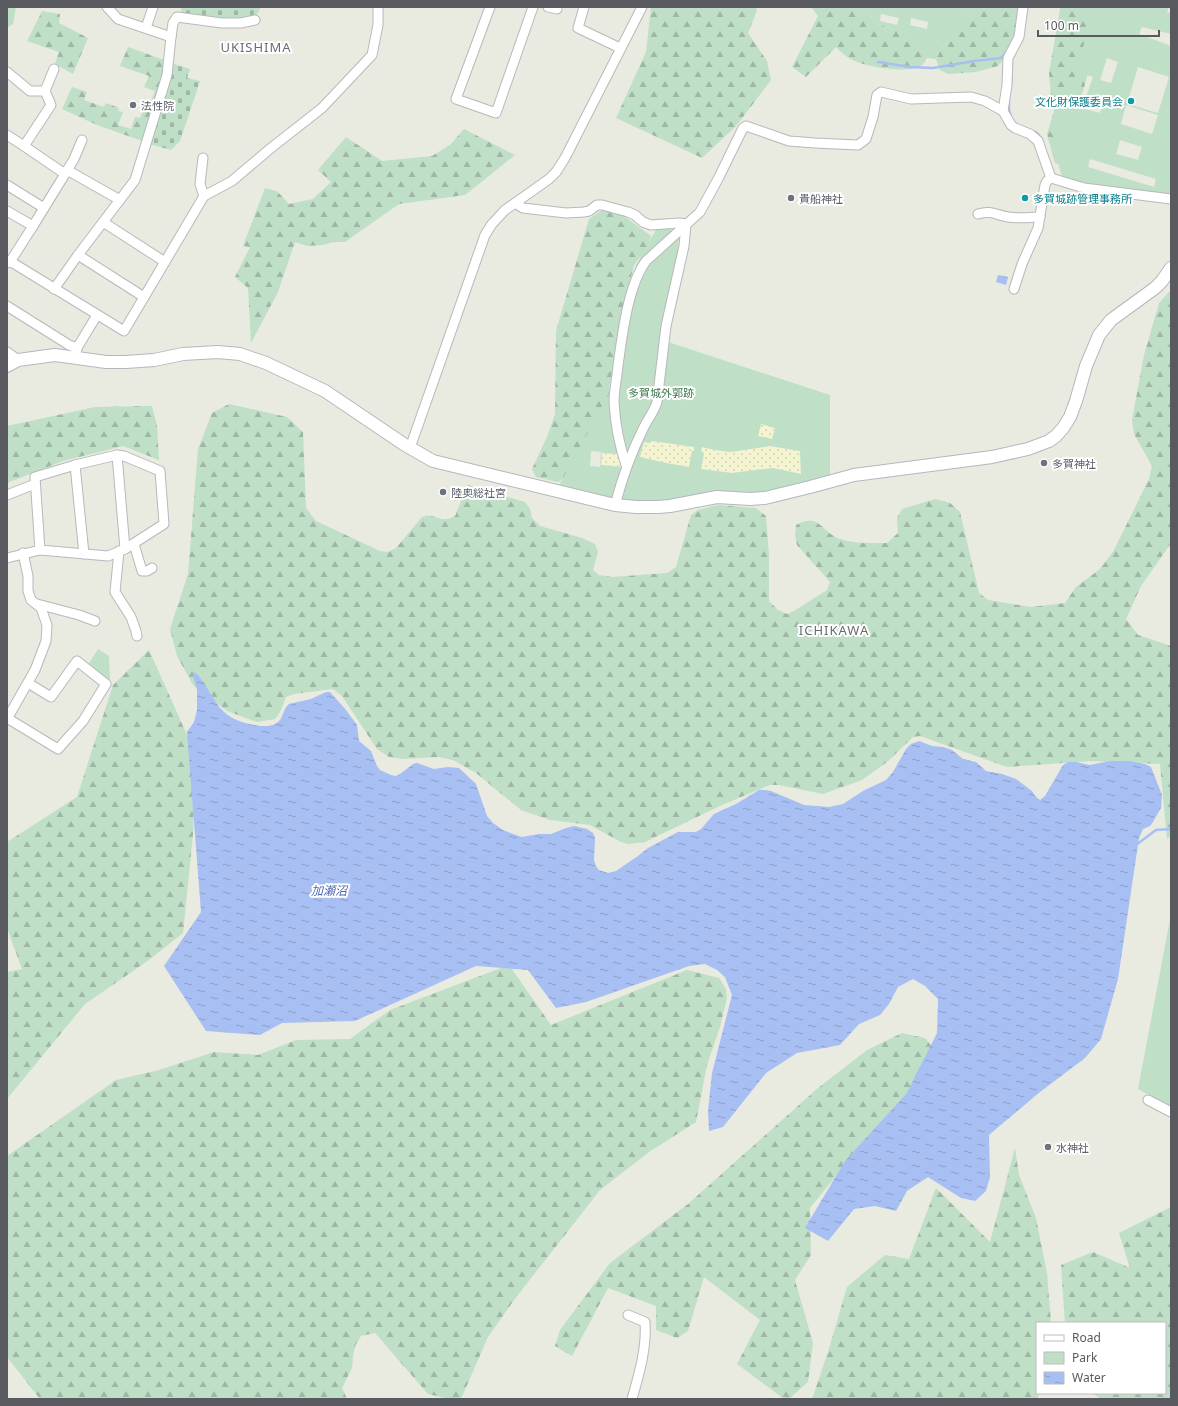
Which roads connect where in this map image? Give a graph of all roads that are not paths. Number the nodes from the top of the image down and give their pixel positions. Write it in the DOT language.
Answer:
graph roads {
  1 [pos="107,7"];
  2 [pos="153,7"];
  3 [pos="378,7"];
  4 [pos="490,7"];
  5 [pos="533,7"];
  6 [pos="548,7"];
  7 [pos="557,7"];
  8 [pos="584,7"];
  9 [pos="642,7"];
  10 [pos="1023,7"];
  11 [pos="255,20"];
  12 [pos="146,28"];
  13 [pos="171,37"];
  14 [pos="620,48"];
  15 [pos="54,69"];
  16 [pos="7,72"];
  17 [pos="45,91"];
  18 [pos="1003,110"];
  19 [pos="7,134"];
  20 [pos="82,140"];
  21 [pos="24,146"];
  22 [pos="203,158"];
  23 [pos="66,172"];
  24 [pos="1051,178"];
  25 [pos="7,185"];
  26 [pos="204,196"];
  27 [pos="1171,199"];
  28 [pos="120,200"];
  29 [pos="515,203"];
  30 [pos="44,208"];
  31 [pos="7,211"];
  32 [pos="978,214"];
  33 [pos="1040,217"];
  34 [pos="102,222"];
  35 [pos="686,224"];
  36 [pos="33,226"];
  37 [pos="78,254"];
  38 [pos="8,262"];
  39 [pos="165,262"];
  40 [pos="1171,268"];
  41 [pos="54,289"];
  42 [pos="1014,289"];
  43 [pos="144,297"];
  44 [pos="7,306"];
  45 [pos="97,315"];
  46 [pos="7,352"];
  47 [pos="76,353"];
  48 [pos="18,360"];
  49 [pos="7,366"];
  50 [pos="410,448"];
  51 [pos="117,455"];
  52 [pos="75,465"];
  53 [pos="626,465"];
  54 [pos="35,484"];
  55 [pos="7,495"];
  56 [pos="614,504"];
  57 [pos="134,544"];
  58 [pos="40,550"];
  59 [pos="122,550"];
  60 [pos="24,554"];
  61 [pos="84,554"];
  62 [pos="7,558"];
  63 [pos="152,568"];
  64 [pos="37,604"];
  65 [pos="95,621"];
  66 [pos="137,636"];
  67 [pos="28,683"];
  68 [pos="7,719"];
  69 [pos="1148,1100"];
  70 [pos="1171,1112"];
  71 [pos="628,1315"];
  72 [pos="632,1399"];
  1 -- 12 [label="street"];
  2 -- 12 [label="street"];
  3 -- 26 [label="street"];
  4 -- 5 [label="street"];
  6 -- 7 [label="street"];
  8 -- 14 [label="street"];
  9 -- 14 [label="street"];
  10 -- 18 [label="street"];
  11 -- 13 [label="street"];
  12 -- 13 [label="street"];
  13 -- 28 [label="street"];
  14 -- 29 [label="street"];
  15 -- 17 [label="street"];
  16 -- 17 [label="street"];
  17 -- 21 [label="street"];
  18 -- 24 [label="street"];
  18 -- 35 [label="street"];
  19 -- 21 [label="street"];
  20 -- 23 [label="street"];
  21 -- 23 [label="street"];
  22 -- 26 [label="street"];
  23 -- 28 [label="street"];
  23 -- 30 [label="street"];
  24 -- 27 [label="street"];
  24 -- 33 [label="street"];
  25 -- 30 [label="street"];
  26 -- 39 [label="street"];
  28 -- 34 [label="street"];
  29 -- 35 [label="street"];
  29 -- 50 [label="street"];
  30 -- 36 [label="street"];
  31 -- 36 [label="street"];
  32 -- 33 [label="street"];
  33 -- 42 [label="street"];
  34 -- 37 [label="street"];
  34 -- 39 [label="street"];
  35 -- 53 [label="street"];
  35 -- 53 [label="street"];
  36 -- 38 [label="street"];
  37 -- 41 [label="street"];
  37 -- 43 [label="street"];
  38 -- 41 [label="street"];
  39 -- 43 [label="street"];
  40 -- 56 [label="street"];
  41 -- 45 [label="street"];
  43 -- 45 [label="street"];
  44 -- 47 [label="street"];
  45 -- 47 [label="street"];
  46 -- 48 [label="street"];
  47 -- 48 [label="street"];
  47 -- 50 [label="street"];
  48 -- 49 [label="street"];
  50 -- 56 [label="street"];
  51 -- 52 [label="street"];
  51 -- 57 [label="street"];
  51 -- 59 [label="street"];
  52 -- 54 [label="street"];
  52 -- 61 [label="street"];
  53 -- 56 [label="street"];
  54 -- 55 [label="street"];
  54 -- 58 [label="street"];
  57 -- 59 [label="street"];
  57 -- 63 [label="street"];
  58 -- 60 [label="street"];
  58 -- 61 [label="street"];
  59 -- 61 [label="street"];
  59 -- 66 [label="street"];
  60 -- 62 [label="street"];
  60 -- 64 [label="street"];
  64 -- 65 [label="street"];
  64 -- 67 [label="street"];
  67 -- 68 [label="street"];
  67 -- 68 [label="street"];
  69 -- 70 [label="street"];
  71 -- 72 [label="street"];
}
